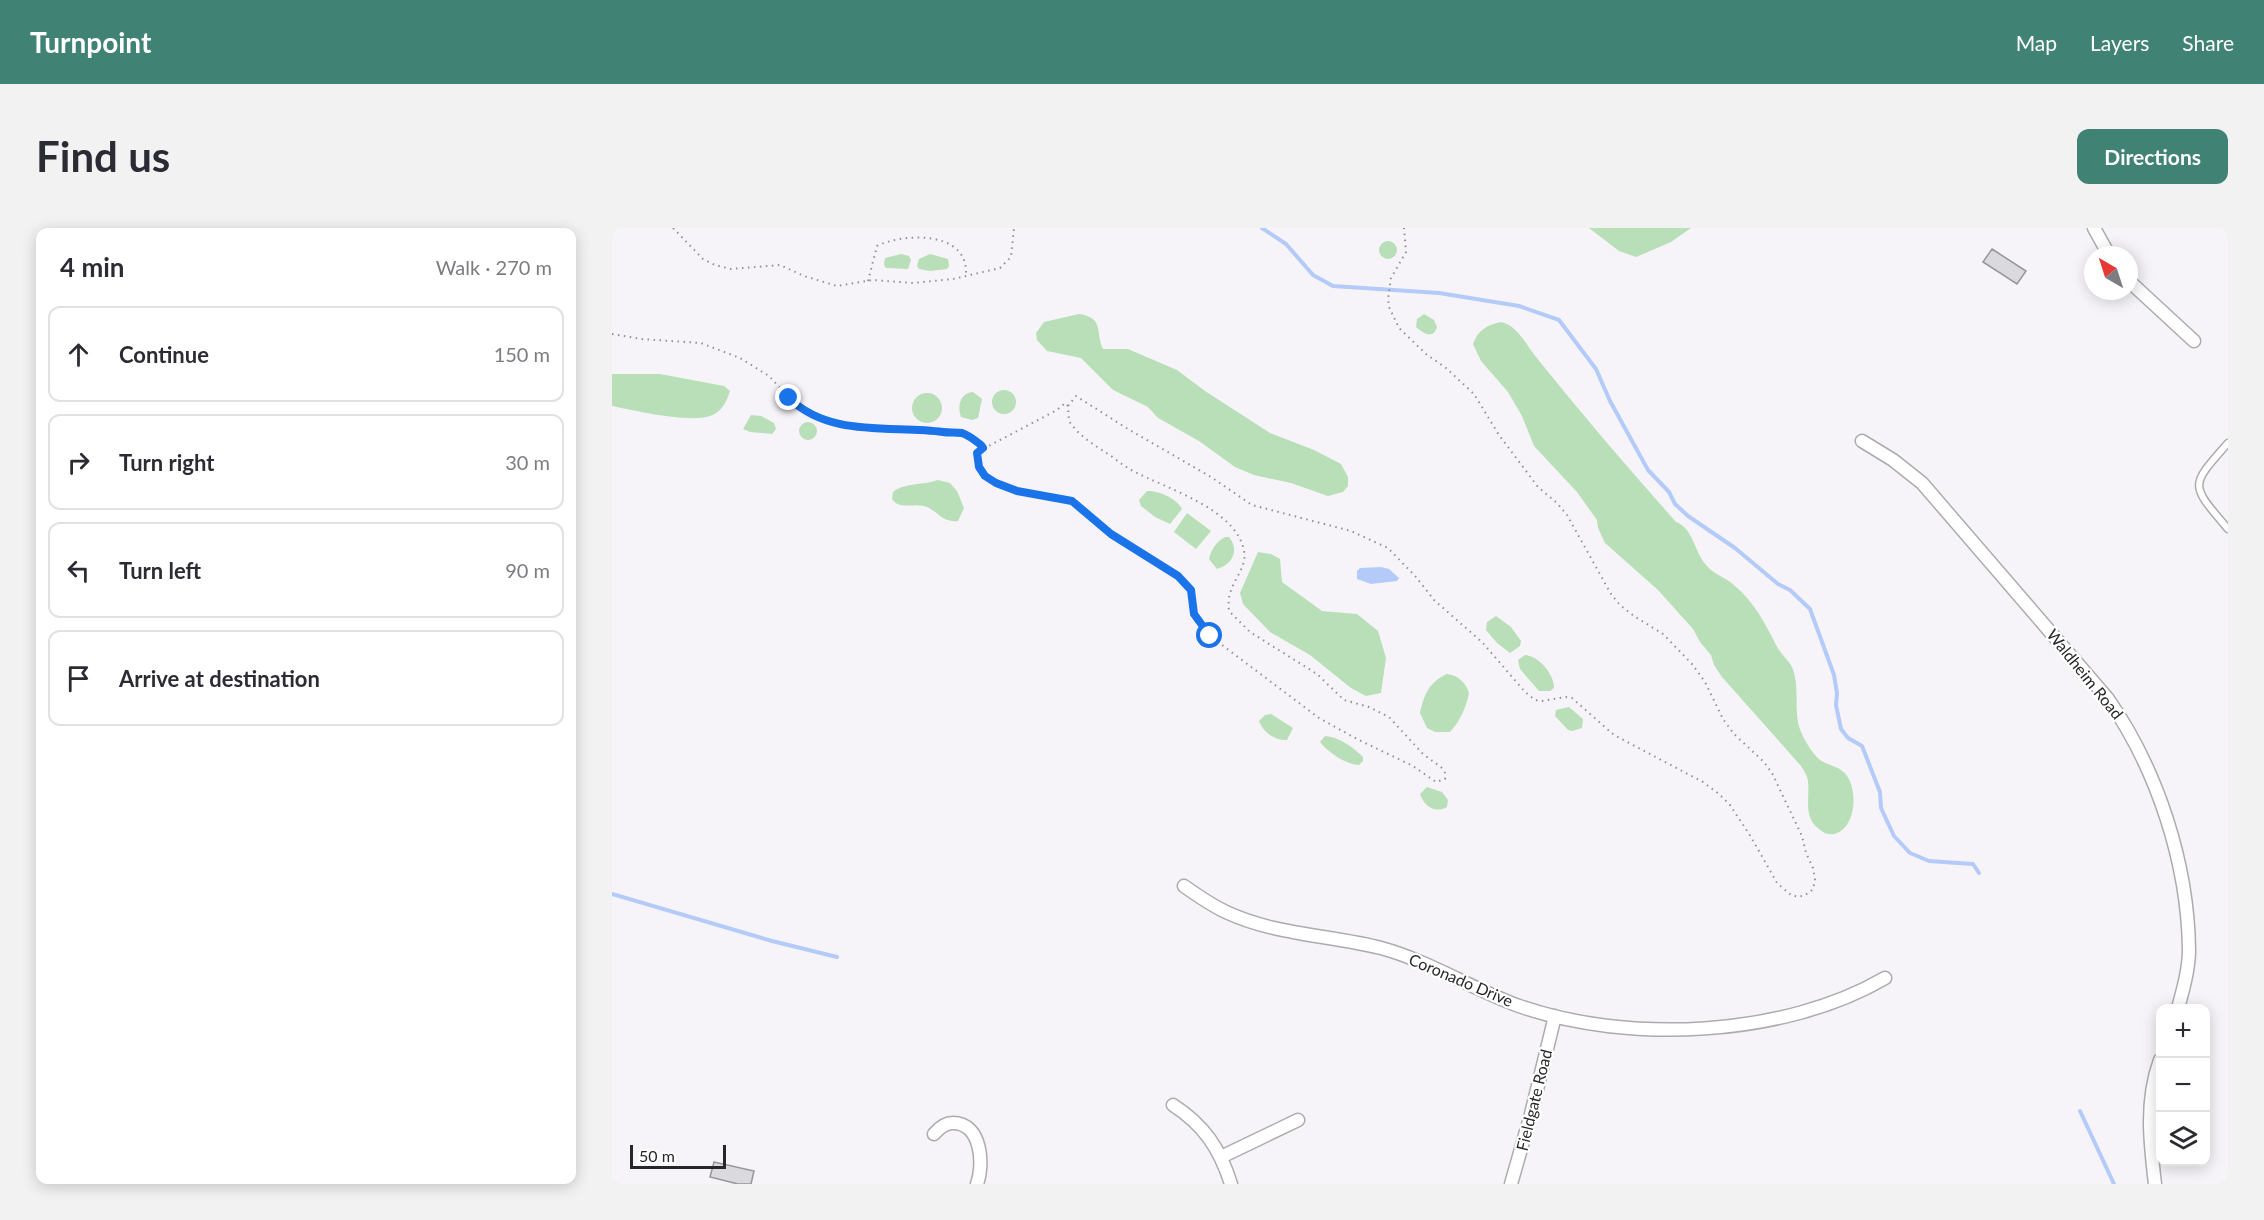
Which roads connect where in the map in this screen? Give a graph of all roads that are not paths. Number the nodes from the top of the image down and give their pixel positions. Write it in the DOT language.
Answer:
graph roads {
  1 [pos="2094,228"];
  2 [pos="2104,246"];
  3 [pos="2138,289"];
  4 [pos="2194,341"];
  5 [pos="1862,441"];
  6 [pos="2228,443"];
  7 [pos="2228,529"];
  8 [pos="1184,886"];
  9 [pos="1885,978"];
  10 [pos="2179,1004"];
  11 [pos="1555,1016"];
  12 [pos="2156,1072"];
  13 [pos="1173,1105"];
  14 [pos="1298,1120"];
  15 [pos="934,1134"];
  16 [pos="1221,1157"];
  17 [pos="977,1184"];
  18 [pos="1231,1184"];
  19 [pos="1511,1184"];
  20 [pos="2155,1184"];
  1 -- 2 [label="street"];
  3 -- 4 [label="street"];
  5 -- 10 [label="street, Waldheim Road"];
  6 -- 7 [label="lane"];
  8 -- 11 [label="street, Coronado Drive"];
  9 -- 11 [label="street, Coronado Drive"];
  11 -- 19 [label="street, Fieldgate Road"];
  12 -- 20 [label="street"];
  13 -- 16 [label="street"];
  14 -- 16 [label="street"];
  15 -- 17 [label="street"];
  16 -- 18 [label="street"];
}
